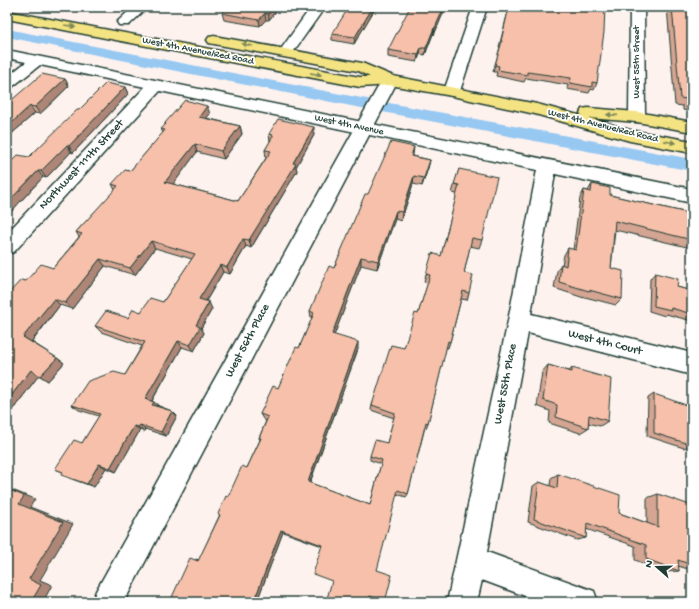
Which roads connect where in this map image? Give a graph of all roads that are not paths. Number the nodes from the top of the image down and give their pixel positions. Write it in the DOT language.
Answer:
graph roads {
  1 [pos="141,7"];
  2 [pos="318,7"];
  3 [pos="480,7"];
  4 [pos="637,7"];
  5 [pos="7,15"];
  6 [pos="124,22"];
  7 [pos="139,25"];
  8 [pos="109,26"];
  9 [pos="199,37"];
  10 [pos="286,52"];
  11 [pos="7,54"];
  12 [pos="38,60"];
  13 [pos="390,80"];
  14 [pos="7,84"];
  15 [pos="157,84"];
  16 [pos="452,91"];
  17 [pos="537,109"];
  18 [pos="637,117"];
  19 [pos="692,127"];
  20 [pos="363,128"];
  21 [pos="692,146"];
  22 [pos="547,166"];
  23 [pos="692,196"];
  24 [pos="7,246"];
  25 [pos="519,321"];
  26 [pos="692,364"];
  27 [pos="470,561"];
  28 [pos="107,602"];
  29 [pos="462,602"];
  30 [pos="583,602"];
  1 -- 6 [label="street"];
  2 -- 10 [label="street"];
  3 -- 16 [label="street"];
  4 -- 18 [label="street, West 55th Street"];
  5 -- 8 [label="main road, West 4th Avenue/Red Road, one-way"];
  6 -- 7 [label="main road, West 4th Avenue/Red Road"];
  6 -- 8 [label="main road"];
  8 -- 13 [label="main road, West 4th Avenue/Red Road, one-way"];
  10 -- 9 [label="main road, West 4th Avenue/Red Road, one-way"];
  10 -- 13 [label="main road, West 4th Avenue/Red Road"];
  11 -- 12 [label="street, West 4th Avenue"];
  12 -- 14 [label="street"];
  12 -- 15 [label="street, West 4th Avenue"];
  13 -- 16 [label="main road, West 4th Avenue/Red Road"];
  13 -- 20 [label="street, West 56th Place"];
  15 -- 20 [label="street, West 4th Avenue"];
  15 -- 24 [label="street, Northwest 111th Street"];
  16 -- 17 [label="main road, West 4th Avenue/Red Road"];
  18 -- 17 [label="main road, West 4th Avenue/Red Road, one-way"];
  17 -- 21 [label="main road, West 4th Avenue/Red Road, one-way"];
  18 -- 19 [label="main road, West 4th Avenue/Red Road"];
  20 -- 22 [label="street, West 4th Avenue"];
  20 -- 28 [label="street, West 56th Place"];
  22 -- 23 [label="street, West 4th Avenue"];
  22 -- 25 [label="street, West 55th Place"];
  25 -- 26 [label="street, West 4th Court"];
  25 -- 27 [label="street, West 55th Place"];
  27 -- 29 [label="street, West 55th Place"];
  27 -- 30 [label="street"];
}
